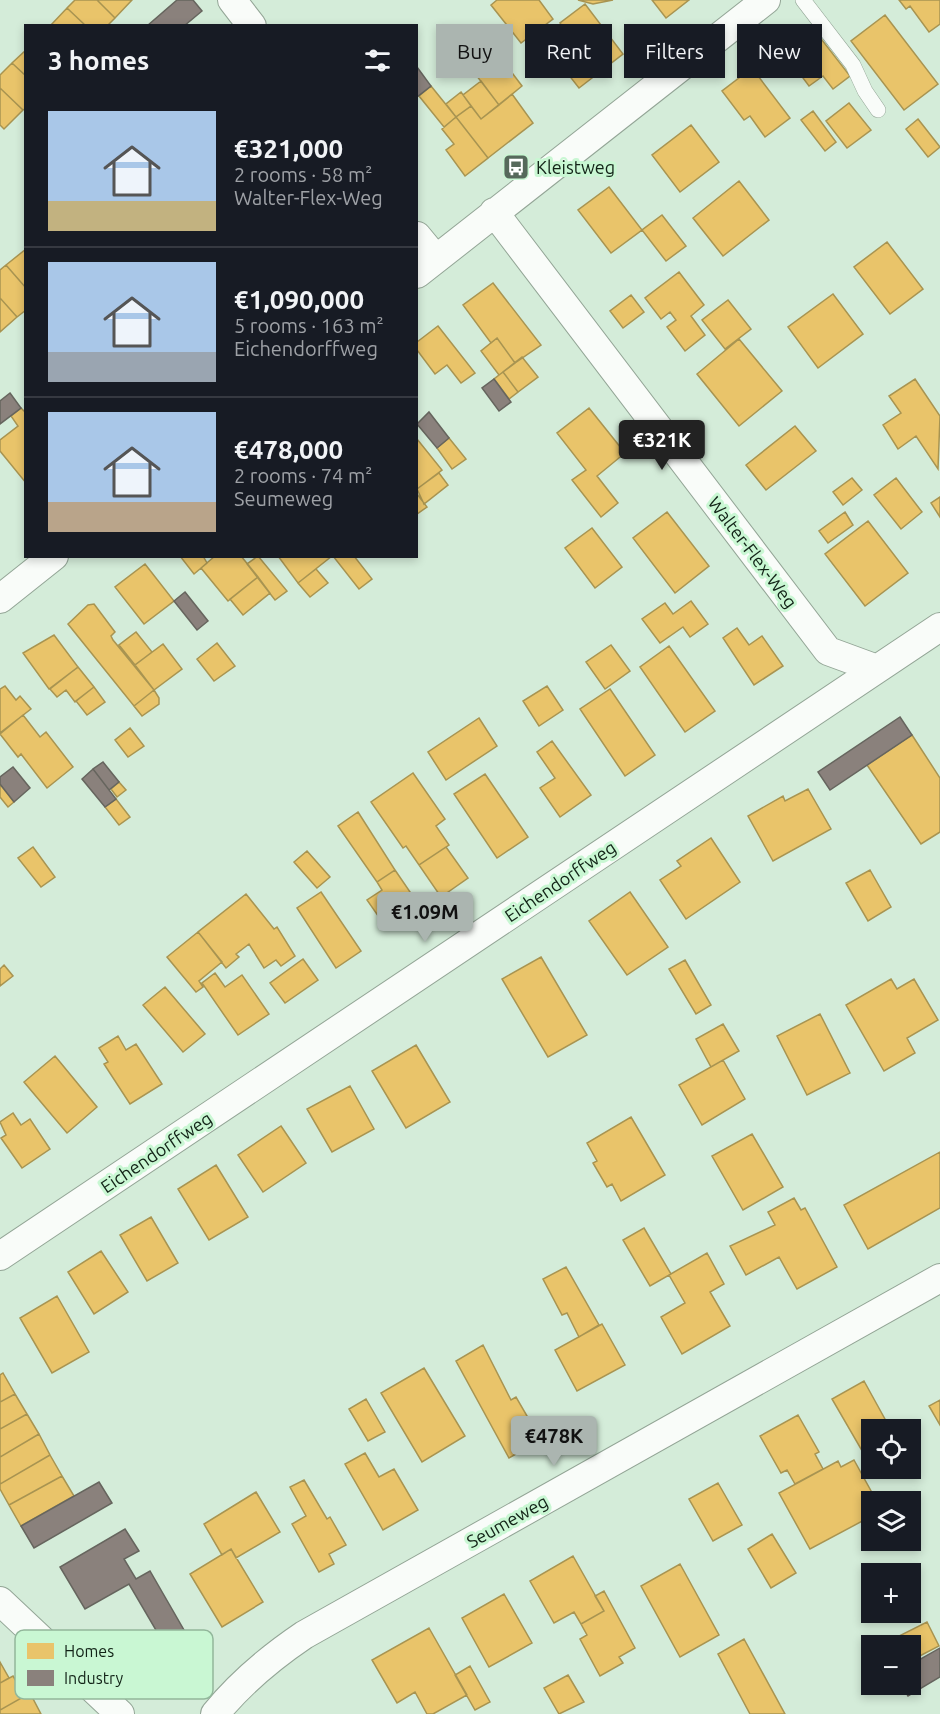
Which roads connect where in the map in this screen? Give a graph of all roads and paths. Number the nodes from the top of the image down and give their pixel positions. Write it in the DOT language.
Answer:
graph roads {
  1 [pos="232,0"];
  2 [pos="766,0"];
  3 [pos="803,0"];
  4 [pos="250,24"];
  5 [pos="878,110"];
  6 [pos="494,212"];
  7 [pos="418,239"];
  8 [pos="427,266"];
  9 [pos="51,558"];
  10 [pos="0,599"];
  11 [pos="940,627"];
  12 [pos="877,669"];
  13 [pos="0,1256"];
  14 [pos="940,1278"];
  15 [pos="0,1601"];
  16 [pos="31,1630"];
  17 [pos="104,1699"];
  18 [pos="120,1714"];
  19 [pos="215,1714"];
  1 -- 4 [label="street"];
  2 -- 6 [label="street"];
  3 -- 5 [label="lane"];
  6 -- 8 [label="street"];
  6 -- 12 [label="street, Walter-Flex-Weg"];
  7 -- 8 [label="street"];
  9 -- 10 [label="street"];
  11 -- 12 [label="street, Eichendorffweg"];
  12 -- 13 [label="street, Eichendorffweg"];
  14 -- 19 [label="street, Seumeweg"];
  15 -- 16 [label="street"];
  17 -- 18 [label="street"];
}
